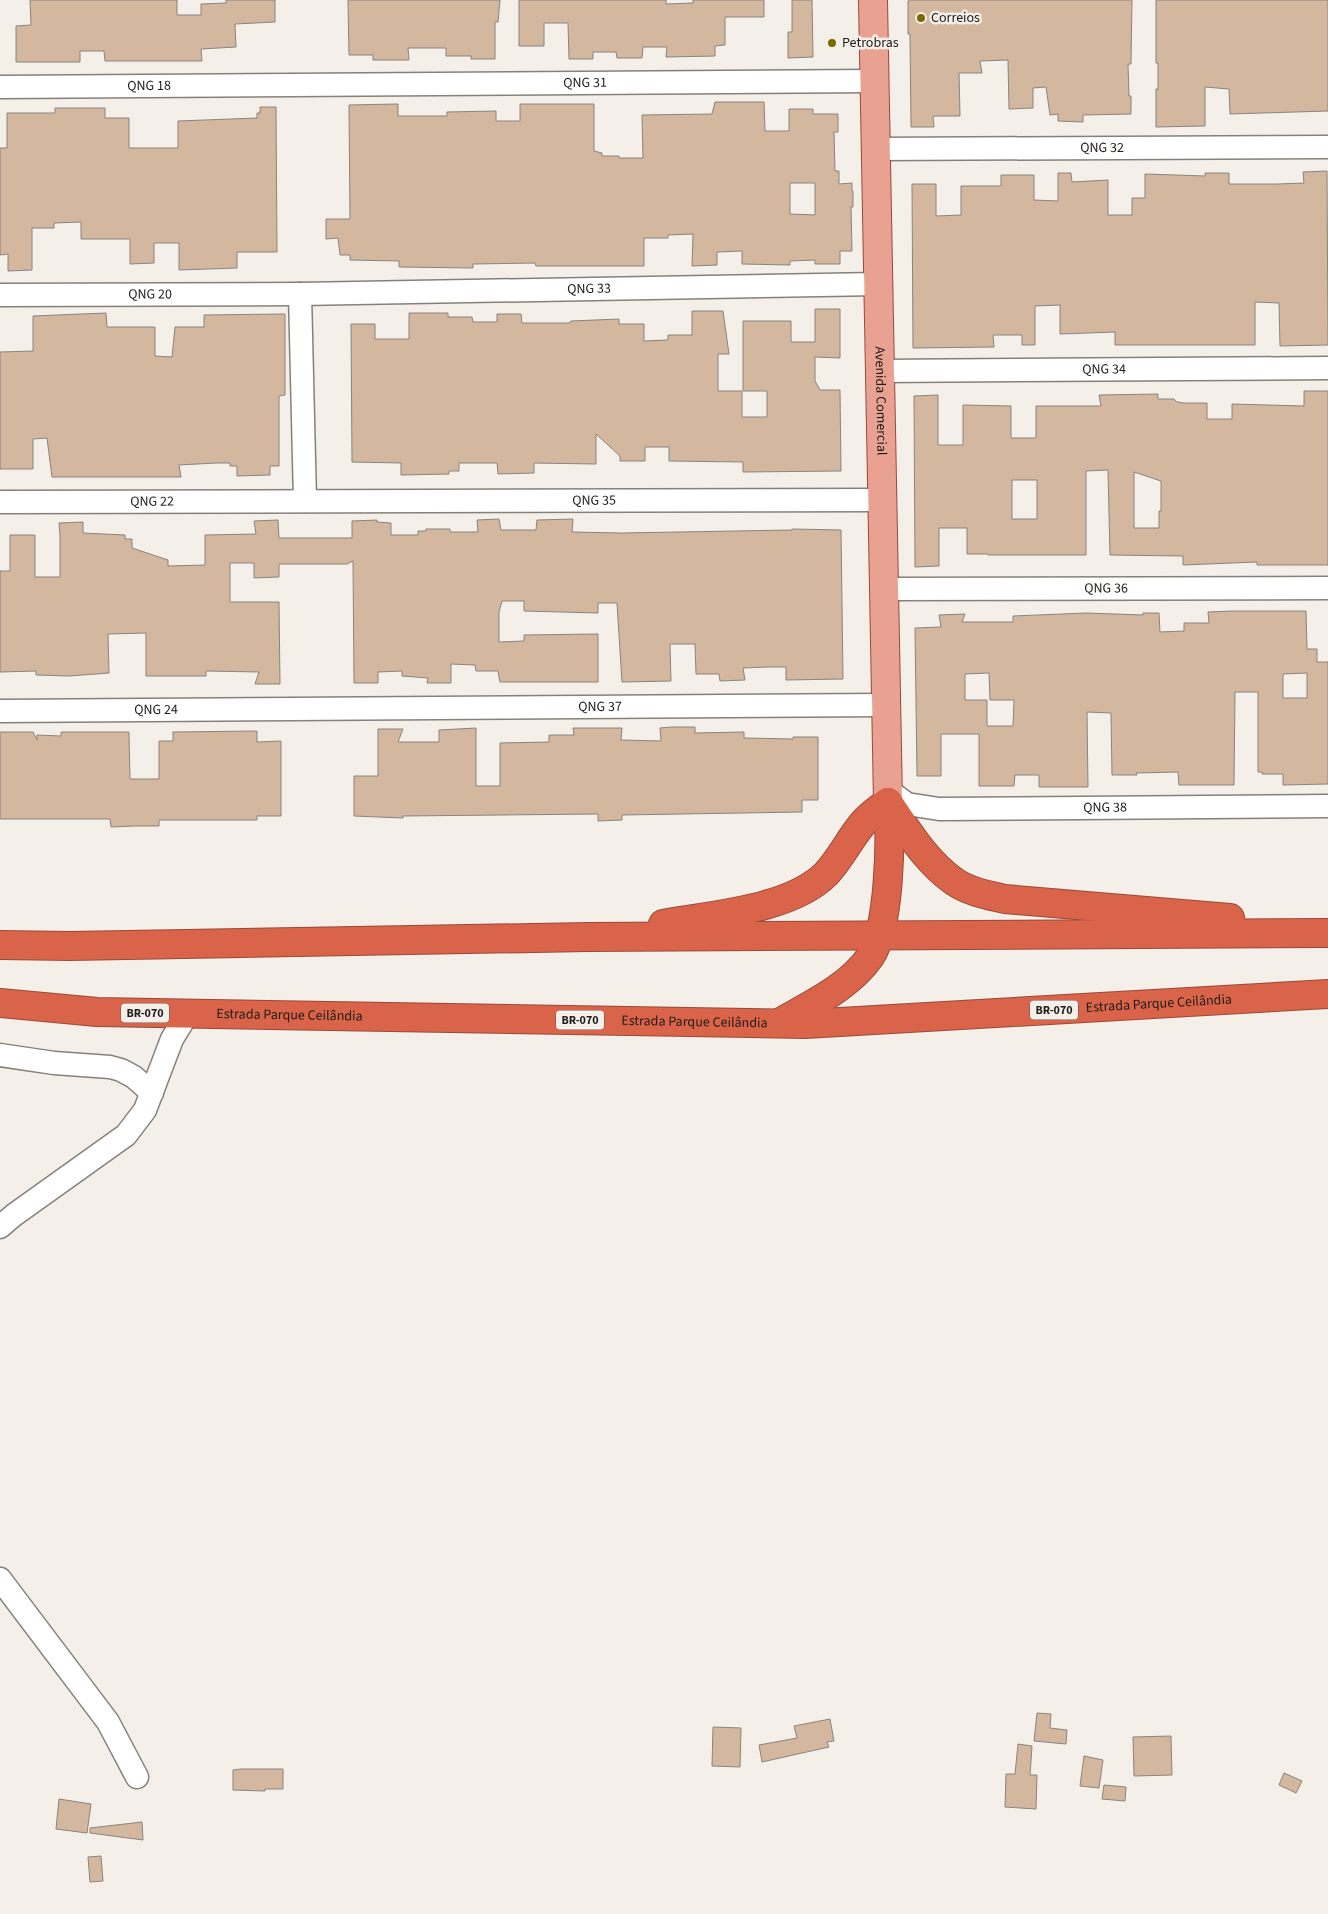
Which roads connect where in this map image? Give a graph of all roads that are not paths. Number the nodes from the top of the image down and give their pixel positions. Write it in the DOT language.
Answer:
graph roads {
  1 [pos="873,0"];
  2 [pos="874,81"];
  3 [pos="296,85"];
  4 [pos="0,87"];
  5 [pos="1328,146"];
  6 [pos="876,149"];
  7 [pos="878,284"];
  8 [pos="300,294"];
  9 [pos="0,295"];
  10 [pos="1328,368"];
  11 [pos="880,371"];
  12 [pos="882,500"];
  13 [pos="305,501"];
  14 [pos="0,502"];
  15 [pos="1328,588"];
  16 [pos="884,589"];
  17 [pos="886,706"];
  18 [pos="314,708"];
  19 [pos="0,711"];
  20 [pos="888,796"];
  21 [pos="1328,806"];
  22 [pos="1328,927"];
  23 [pos="1328,933"];
  24 [pos="880,936"];
  25 [pos="588,937"];
  26 [pos="0,945"];
  27 [pos="70,946"];
  28 [pos="0,964"];
  29 [pos="1328,994"];
  30 [pos="0,1003"];
  31 [pos="188,1014"];
  32 [pos="780,1023"];
  33 [pos="0,1055"];
  34 [pos="152,1093"];
  35 [pos="0,1227"];
  36 [pos="0,1579"];
  37 [pos="136,1777"];
  1 -- 2 [label="main road, Avenida Comercial"];
  2 -- 3 [label="street, QNG 31"];
  2 -- 6 [label="main road, Avenida Comercial"];
  3 -- 4 [label="street, QNG 18"];
  5 -- 6 [label="street, QNG 32"];
  6 -- 7 [label="main road, Avenida Comercial"];
  7 -- 8 [label="street, QNG 33"];
  7 -- 11 [label="main road, Avenida Comercial"];
  8 -- 9 [label="street, QNG 20"];
  8 -- 13 [label="street"];
  10 -- 11 [label="street, QNG 34"];
  11 -- 12 [label="main road, Avenida Comercial"];
  12 -- 13 [label="street, QNG 35"];
  12 -- 16 [label="main road, Avenida Comercial"];
  13 -- 14 [label="street, QNG 22"];
  15 -- 16 [label="street, QNG 36"];
  16 -- 17 [label="main road, Avenida Comercial"];
  17 -- 18 [label="street, QNG 37"];
  17 -- 20 [label="main road, Avenida Comercial"];
  18 -- 19 [label="street, QNG 24"];
  20 -- 21 [label="street, QNG 38"];
  20 -- 22 [label="highway"];
  20 -- 24 [label="highway"];
  20 -- 25 [label="highway"];
  23 -- 24 [label="highway"];
  24 -- 25 [label="highway"];
  24 -- 32 [label="highway"];
  25 -- 27 [label="highway"];
  26 -- 27 [label="highway"];
  27 -- 28 [label="highway"];
  29 -- 32 [label="highway, Estrada Parque Ceilândia / BR-070"];
  30 -- 31 [label="highway, Estrada Parque Ceilândia / BR-070"];
  31 -- 32 [label="highway, Estrada Parque Ceilândia / BR-070"];
  31 -- 34 [label="street"];
  33 -- 34 [label="street"];
  34 -- 35 [label="street"];
  36 -- 37 [label="street"];
}
